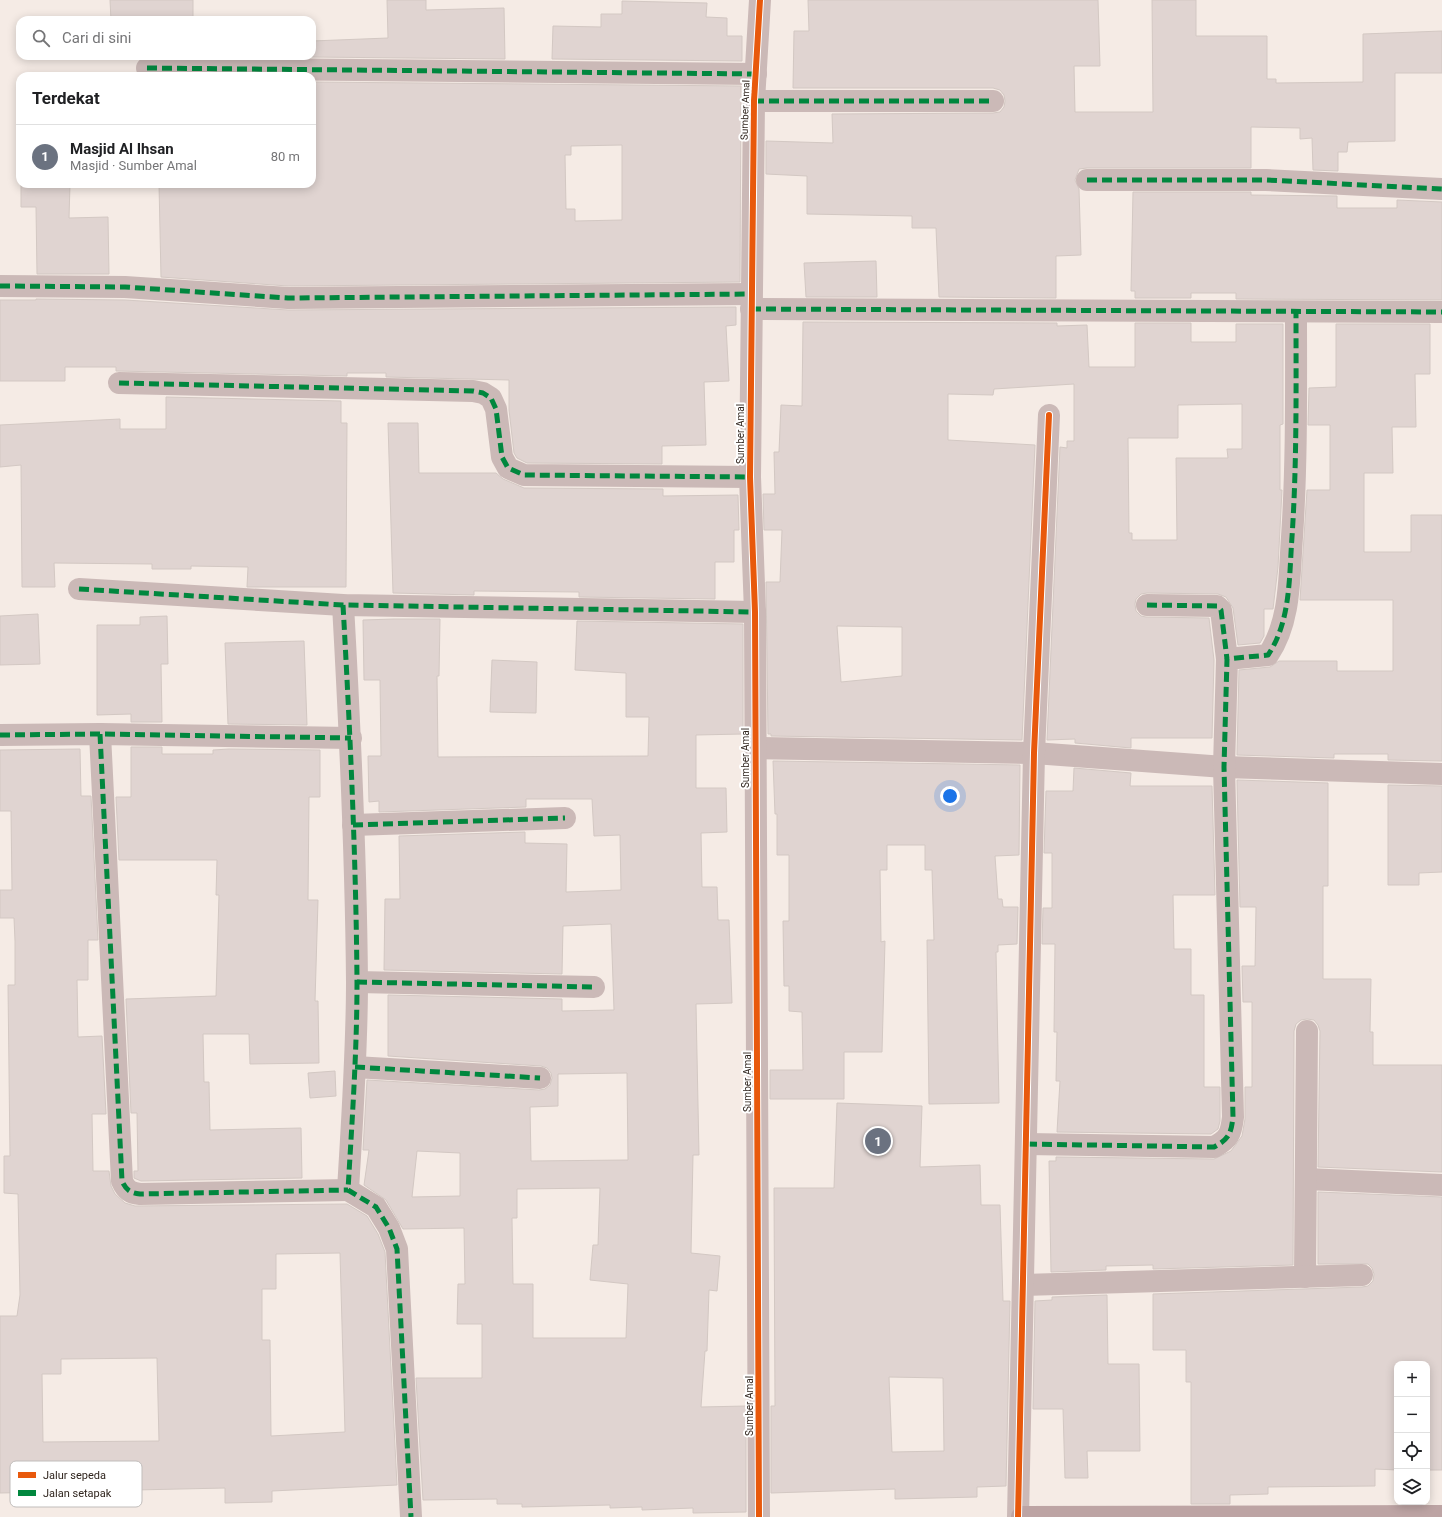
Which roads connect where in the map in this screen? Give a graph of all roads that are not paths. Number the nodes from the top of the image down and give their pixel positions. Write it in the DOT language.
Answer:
graph roads {
  1 [pos="760,0"];
  2 [pos="147,68"];
  3 [pos="756,74"];
  4 [pos="754,101"];
  5 [pos="993,101"];
  6 [pos="1087,180"];
  7 [pos="1442,189"];
  8 [pos="0,286"];
  9 [pos="751,301"];
  10 [pos="1296,312"];
  11 [pos="1442,312"];
  12 [pos="119,383"];
  13 [pos="1048,415"];
  14 [pos="750,477"];
  15 [pos="79,589"];
  16 [pos="343,605"];
  17 [pos="1147,605"];
  18 [pos="755,612"];
  19 [pos="1227,659"];
  20 [pos="100,734"];
  21 [pos="0,735"];
  22 [pos="351,738"];
  23 [pos="755,748"];
  24 [pos="1034,753"];
  25 [pos="1224,766"];
  26 [pos="1442,774"];
  27 [pos="565,818"];
  28 [pos="353,825"];
  29 [pos="357,982"];
  30 [pos="594,987"];
  31 [pos="1306,1031"];
  32 [pos="355,1068"];
  33 [pos="540,1078"];
  34 [pos="1027,1144"];
  35 [pos="1306,1179"];
  36 [pos="1442,1185"];
  37 [pos="348,1190"];
  38 [pos="1362,1275"];
  39 [pos="1305,1277"];
  40 [pos="1023,1285"];
  41 [pos="1442,1516"];
  42 [pos="411,1517"];
  43 [pos="759,1517"];
  44 [pos="1018,1517"];
  45 [pos="1022,1517"];
  1 -- 3 [label="street, Sumber Amal"];
  2 -- 3 [label="street"];
  3 -- 4 [label="street, Sumber Amal"];
  4 -- 5 [label="street"];
  4 -- 9 [label="street, Sumber Amal"];
  6 -- 7 [label="street"];
  8 -- 9 [label="street"];
  9 -- 10 [label="street"];
  9 -- 14 [label="street, Sumber Amal"];
  10 -- 11 [label="street"];
  10 -- 19 [label="street"];
  12 -- 14 [label="street"];
  13 -- 24 [label="street"];
  14 -- 18 [label="street, Sumber Amal"];
  15 -- 16 [label="street"];
  16 -- 18 [label="street"];
  16 -- 22 [label="street"];
  17 -- 19 [label="street"];
  18 -- 23 [label="street, Sumber Amal"];
  19 -- 25 [label="street"];
  20 -- 21 [label="street"];
  20 -- 22 [label="street"];
  20 -- 37 [label="street"];
  22 -- 28 [label="street"];
  23 -- 24 [label="street"];
  23 -- 43 [label="street, Sumber Amal"];
  24 -- 25 [label="street"];
  24 -- 34 [label="street"];
  25 -- 26 [label="street"];
  25 -- 34 [label="street"];
  27 -- 28 [label="street"];
  28 -- 29 [label="street"];
  29 -- 30 [label="street"];
  29 -- 32 [label="street"];
  31 -- 35 [label="street"];
  32 -- 33 [label="street"];
  32 -- 37 [label="street"];
  34 -- 40 [label="street"];
  35 -- 36 [label="street"];
  35 -- 39 [label="street"];
  37 -- 42 [label="street"];
  38 -- 39 [label="street"];
  39 -- 40 [label="street"];
  40 -- 44 [label="street"];
  41 -- 45 [label="main road"];
}
